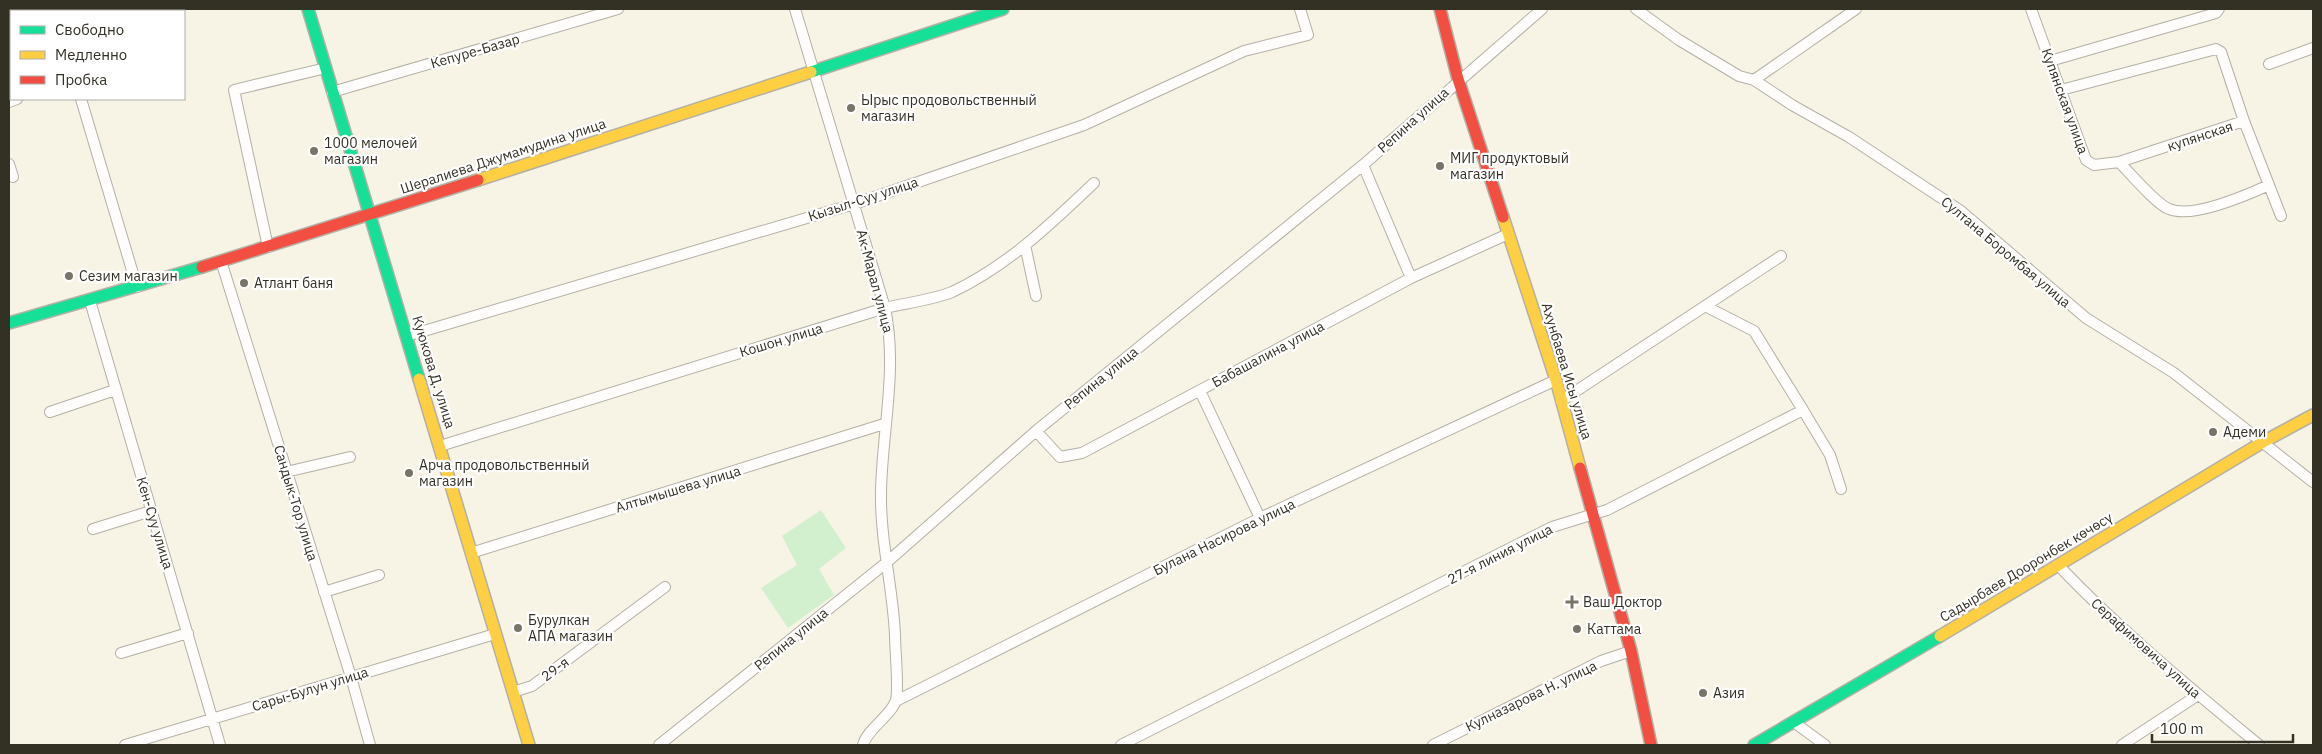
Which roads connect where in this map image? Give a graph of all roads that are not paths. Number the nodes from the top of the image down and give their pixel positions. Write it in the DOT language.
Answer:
graph roads {
  1 [pos="308,9"];
  2 [pos="618,9"];
  3 [pos="795,9"];
  4 [pos="1003,9"];
  5 [pos="1300,9"];
  6 [pos="1440,9"];
  7 [pos="1542,9"];
  8 [pos="1636,9"];
  9 [pos="1856,9"];
  10 [pos="2031,9"];
  11 [pos="2219,9"];
  12 [pos="1841,13"];
  13 [pos="2313,48"];
  14 [pos="2050,61"];
  15 [pos="2270,64"];
  16 [pos="326,68"];
  17 [pos="815,72"];
  18 [pos="1458,80"];
  19 [pos="1754,80"];
  20 [pos="2061,90"];
  21 [pos="332,92"];
  22 [pos="81,100"];
  23 [pos="2244,121"];
  24 [pos="2119,162"];
  25 [pos="9,164"];
  26 [pos="1363,164"];
  27 [pos="13,177"];
  28 [pos="1094,184"];
  29 [pos="2269,185"];
  30 [pos="854,204"];
  31 [pos="370,215"];
  32 [pos="2280,216"];
  33 [pos="1508,234"];
  34 [pos="1025,245"];
  35 [pos="268,247"];
  36 [pos="1781,256"];
  37 [pos="221,261"];
  38 [pos="1411,278"];
  39 [pos="137,287"];
  40 [pos="1036,296"];
  41 [pos="90,300"];
  42 [pos="1705,306"];
  43 [pos="885,308"];
  44 [pos="9,323"];
  45 [pos="407,336"];
  46 [pos="1556,380"];
  47 [pos="115,390"];
  48 [pos="1200,391"];
  49 [pos="1561,401"];
  50 [pos="1803,410"];
  51 [pos="50,412"];
  52 [pos="2313,415"];
  53 [pos="884,424"];
  54 [pos="1036,431"];
  55 [pos="2263,442"];
  56 [pos="440,446"];
  57 [pos="350,457"];
  58 [pos="286,472"];
  59 [pos="2313,482"];
  60 [pos="1841,489"];
  61 [pos="151,511"];
  62 [pos="1593,514"];
  63 [pos="1260,518"];
  64 [pos="93,529"];
  65 [pos="471,554"];
  66 [pos="886,563"];
  67 [pos="2059,566"];
  68 [pos="378,576"];
  69 [pos="665,587"];
  70 [pos="324,592"];
  71 [pos="188,633"];
  72 [pos="495,634"];
  73 [pos="1631,651"];
  74 [pos="121,653"];
  75 [pos="351,677"];
  76 [pos="513,692"];
  77 [pos="2198,695"];
  78 [pos="896,701"];
  79 [pos="212,719"];
  80 [pos="1795,722"];
  81 [pos="148,742"];
  82 [pos="125,745"];
  83 [pos="220,745"];
  84 [pos="370,745"];
  85 [pos="529,745"];
  86 [pos="659,745"];
  87 [pos="863,745"];
  88 [pos="1121,745"];
  89 [pos="1433,745"];
  90 [pos="1651,745"];
  91 [pos="1754,745"];
  92 [pos="1825,745"];
  93 [pos="2122,745"];
  94 [pos="2259,745"];
  1 -- 16 [label="street, Куюкова Д. улица"];
  2 -- 21 [label="street, Кепуре-Базар"];
  3 -- 17 [label="street, Ак-Марал улица"];
  4 -- 17 [label="street, Шералиева Джумамудина улица"];
  5 -- 30 [label="street, Кызыл-Суу улица"];
  6 -- 18 [label="street, Ахунбаева Исы улица"];
  7 -- 18 [label="street, Репина улица"];
  8 -- 19 [label="street, Султана Боромбая улица"];
  9 -- 12 [label="street"];
  10 -- 14 [label="street, Купянская улица"];
  11 -- 14 [label="street"];
  12 -- 19 [label="street"];
  13 -- 15 [label="street"];
  14 -- 20 [label="street, Купянская улица"];
  16 -- 21 [label="street, Куюкова Д. улица"];
  16 -- 35 [label="street"];
  17 -- 30 [label="street, Ак-Марал улица"];
  17 -- 31 [label="street, Шералиева Джумамудина улица"];
  18 -- 26 [label="street, Репина улица"];
  18 -- 33 [label="street, Ахунбаева Исы улица"];
  19 -- 55 [label="street, Султана Боромбая улица"];
  20 -- 23 [label="street"];
  20 -- 24 [label="street, Купянская улица"];
  21 -- 31 [label="street, Куюкова Д. улица"];
  22 -- 39 [label="street"];
  23 -- 24 [label="street, купянская"];
  23 -- 29 [label="street, купянская"];
  24 -- 29 [label="street"];
  25 -- 27 [label="street"];
  26 -- 38 [label="street"];
  26 -- 54 [label="street, Репина улица"];
  28 -- 34 [label="street, Кошон улица"];
  29 -- 32 [label="street, купянская"];
  30 -- 43 [label="street, Ак-Марал улица"];
  30 -- 45 [label="street, Кызыл-Суу улица"];
  31 -- 35 [label="street, Шералиева Джумамудина улица"];
  31 -- 45 [label="street, Куюкова Д. улица"];
  33 -- 38 [label="street, Бабашалина улица"];
  33 -- 46 [label="street, Ахунбаева Исы улица"];
  34 -- 40 [label="street"];
  34 -- 43 [label="street, Кошон улица"];
  35 -- 37 [label="street, Шералиева Джумамудина улица"];
  36 -- 42 [label="street"];
  37 -- 39 [label="street, Шералиева Джумамудина улица"];
  37 -- 58 [label="street, Сандык-Тор улица"];
  38 -- 48 [label="street, Бабашалина улица"];
  39 -- 41 [label="street, Шералиева Джумамудина улица"];
  41 -- 44 [label="street, Шералиева Джумамудина улица"];
  41 -- 47 [label="street, Кен-Суу улица"];
  42 -- 49 [label="street"];
  42 -- 50 [label="street"];
  43 -- 53 [label="street, Ак-Марал улица"];
  43 -- 56 [label="street, Кошон улица"];
  45 -- 56 [label="street, Куюкова Д. улица"];
  46 -- 49 [label="street, Ахунбаева Исы улица"];
  46 -- 63 [label="street, Булана Насирова улица"];
  47 -- 51 [label="street"];
  47 -- 61 [label="street, Кен-Суу улица"];
  48 -- 54 [label="street, Бабашалина улица"];
  48 -- 63 [label="street"];
  49 -- 62 [label="street, Ахунбаева Исы улица"];
  50 -- 60 [label="street"];
  50 -- 62 [label="street, 27-я линия улица"];
  52 -- 55 [label="street, Садырбаев Дооронбек көчөсү"];
  53 -- 65 [label="street, Алтымышева улица"];
  53 -- 66 [label="street, Ак-Марал улица"];
  54 -- 66 [label="street, Репина улица"];
  55 -- 59 [label="street, Султана Боромбая улица"];
  55 -- 67 [label="street, Садырбаев Дооронбек көчөсү"];
  56 -- 65 [label="street, Куюкова Д. улица"];
  57 -- 58 [label="street"];
  58 -- 70 [label="street, Сандык-Тор улица"];
  61 -- 64 [label="street"];
  61 -- 71 [label="street, Кен-Суу улица"];
  62 -- 73 [label="street, Ахунбаева Исы улица"];
  62 -- 88 [label="street, 27-я линия улица"];
  63 -- 78 [label="street, Булана Насирова улица"];
  65 -- 72 [label="street, Куюкова Д. улица"];
  66 -- 78 [label="street, Ак-Марал улица"];
  66 -- 86 [label="street, Репина улица"];
  67 -- 77 [label="street, Серафимовича улица"];
  67 -- 80 [label="street, Садырбаев Дооронбек көчөсү"];
  68 -- 70 [label="street"];
  69 -- 76 [label="street, 29-я"];
  70 -- 75 [label="street, Сандык-Тор улица"];
  71 -- 74 [label="street"];
  71 -- 79 [label="street, Кен-Суу улица"];
  72 -- 75 [label="street, Сары-Булун улица"];
  72 -- 76 [label="street, Куюкова Д. улица"];
  73 -- 89 [label="street, Кулназарова Н. улица"];
  73 -- 90 [label="street, Ахунбаева Исы улица"];
  75 -- 79 [label="street, Сары-Булун улица"];
  75 -- 84 [label="street, Сандык-Тор улица"];
  76 -- 85 [label="street, Куюкова Д. улица"];
  77 -- 93 [label="street"];
  77 -- 94 [label="street, Серафимовича улица"];
  78 -- 87 [label="street"];
  79 -- 81 [label="street, Сары-Булун улица"];
  79 -- 83 [label="street, Кен-Суу улица"];
  80 -- 91 [label="street, Садырбаев Дооронбек көчөсү"];
  80 -- 92 [label="street"];
  81 -- 82 [label="street, Сары-Булун улица"];
}
